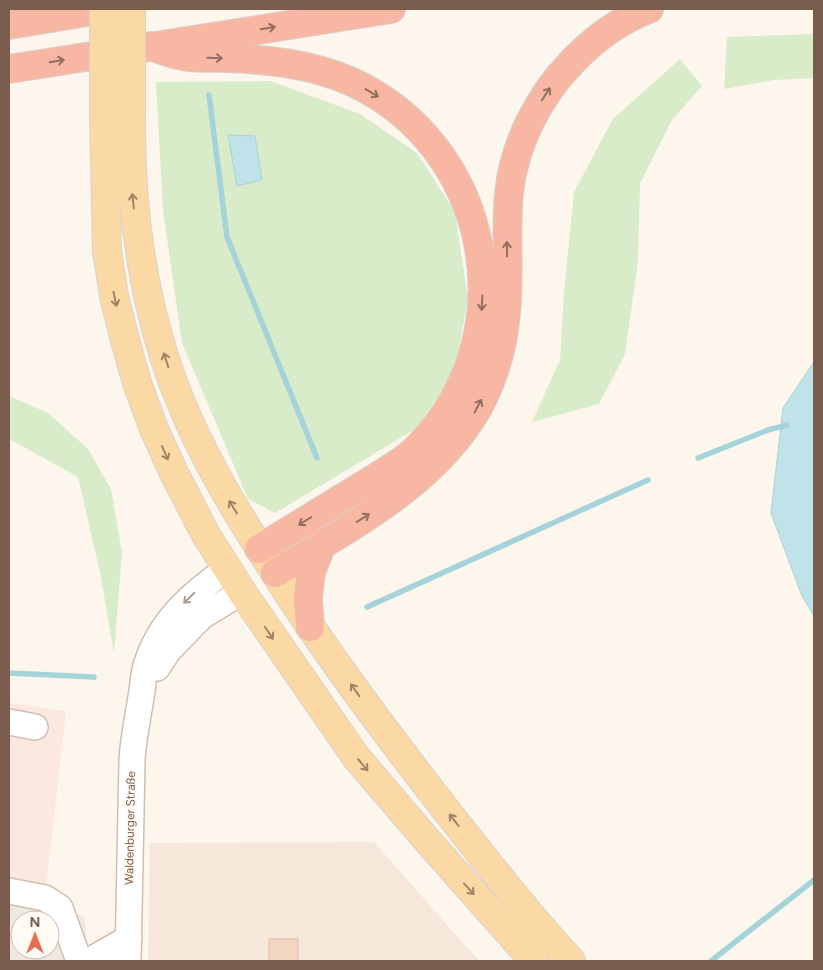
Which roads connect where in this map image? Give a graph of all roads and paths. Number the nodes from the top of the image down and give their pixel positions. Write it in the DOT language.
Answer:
graph roads {
  1 [pos="104,9"];
  2 [pos="131,9"];
  3 [pos="391,9"];
  4 [pos="649,9"];
  5 [pos="9,25"];
  6 [pos="151,46"];
  7 [pos="9,69"];
  8 [pos="118,116"];
  9 [pos="322,544"];
  10 [pos="259,549"];
  11 [pos="228,569"];
  12 [pos="274,573"];
  13 [pos="242,592"];
  14 [pos="310,627"];
  15 [pos="142,696"];
  16 [pos="9,722"];
  17 [pos="35,727"];
  18 [pos="9,891"];
  19 [pos="128,950"];
  20 [pos="565,955"];
  21 [pos="79,961"];
  22 [pos="89,961"];
  23 [pos="534,961"];
  1 -- 5 [label="highway"];
  1 -- 8 [label="main road, bridge"];
  2 -- 8 [label="main road, bridge"];
  6 -- 3 [label="highway, one-way"];
  9 -- 4 [label="highway, one-way"];
  7 -- 6 [label="highway, one-way"];
  6 -- 10 [label="highway, one-way"];
  10 -- 8 [label="main road, one-way"];
  8 -- 11 [label="main road, one-way"];
  9 -- 12 [label="highway"];
  9 -- 14 [label="highway"];
  10 -- 11 [label="main road"];
  10 -- 12 [label="main road"];
  11 -- 13 [label="main road"];
  11 -- 15 [label="street, Waldenburger Straße, one-way"];
  12 -- 13 [label="main road"];
  12 -- 14 [label="main road"];
  13 -- 15 [label="street, Waldenburger Straße"];
  13 -- 23 [label="main road, one-way"];
  20 -- 14 [label="main road, one-way"];
  15 -- 19 [label="street, Waldenburger Straße"];
  16 -- 17 [label="street"];
  18 -- 21 [label="street"];
  19 -- 22 [label="street"];
}
